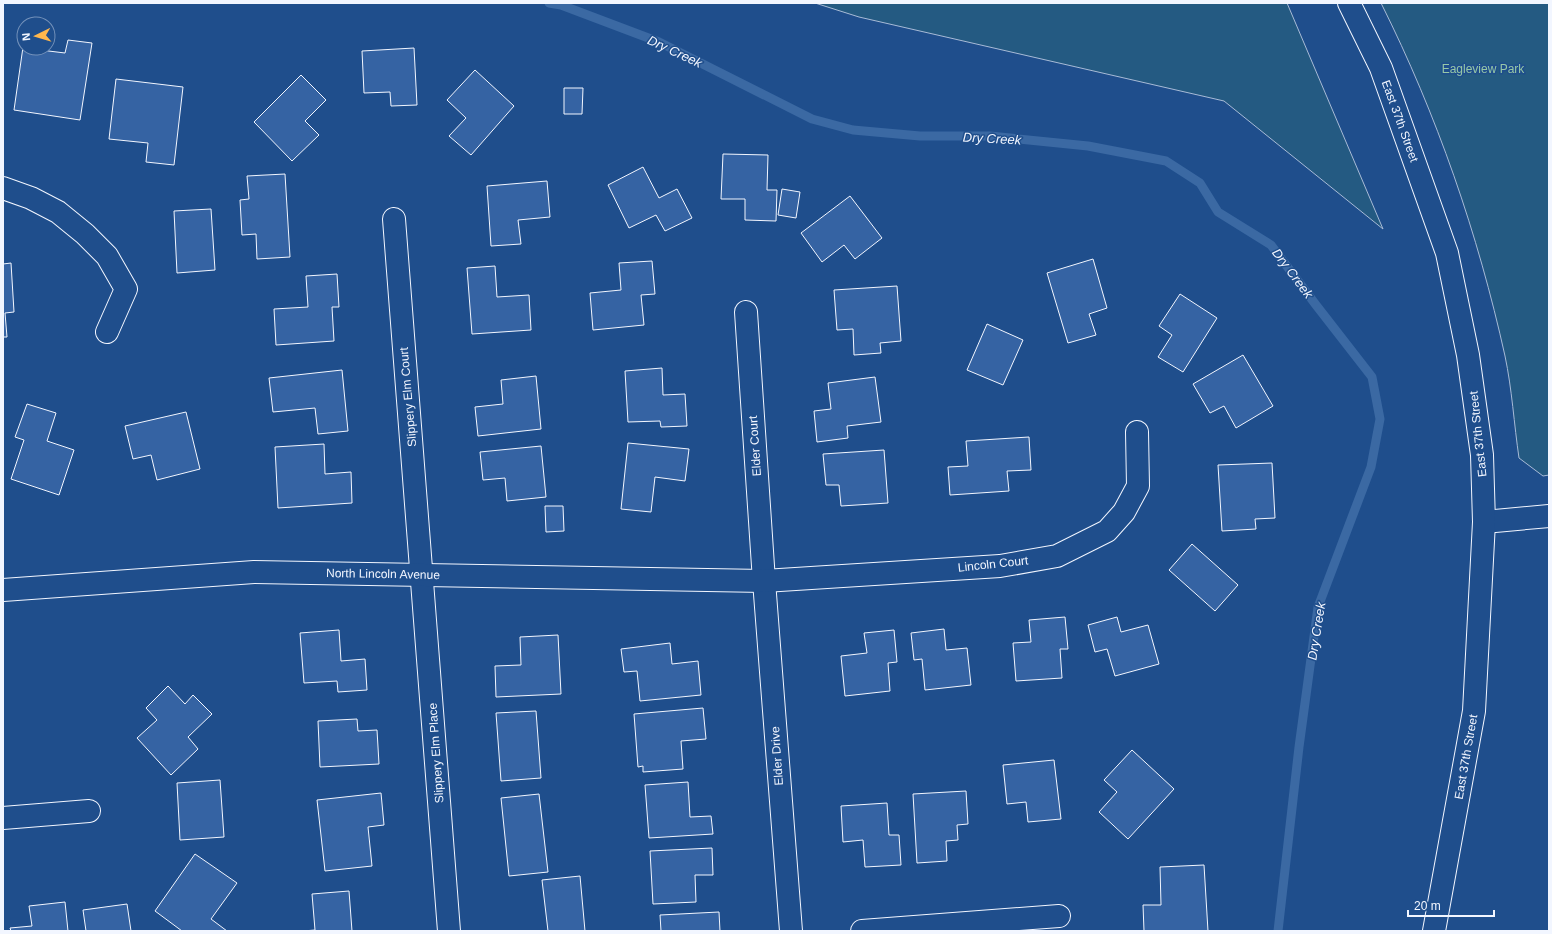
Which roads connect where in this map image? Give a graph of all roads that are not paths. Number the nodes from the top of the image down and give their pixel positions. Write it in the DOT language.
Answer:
graph roads {
  1 [pos="1349,3"];
  2 [pos="3,188"];
  3 [pos="394,219"];
  4 [pos="746,312"];
  5 [pos="107,332"];
  6 [pos="1137,432"];
  7 [pos="1549,516"];
  8 [pos="1484,522"];
  9 [pos="422,575"];
  10 [pos="764,581"];
  11 [pos="3,590"];
  12 [pos="89,811"];
  13 [pos="3,818"];
  14 [pos="1059,916"];
  15 [pos="449,931"];
  16 [pos="791,931"];
  17 [pos="862,931"];
  18 [pos="1434,931"];
  1 -- 8 [label="street, East 37th Street"];
  2 -- 5 [label="street"];
  3 -- 9 [label="street, Slippery Elm Court"];
  4 -- 10 [label="street, Elder Court"];
  6 -- 10 [label="street, Lincoln Court"];
  7 -- 8 [label="street"];
  8 -- 18 [label="street, East 37th Street"];
  9 -- 10 [label="street, North Lincoln Avenue"];
  9 -- 11 [label="street, North Lincoln Avenue"];
  9 -- 15 [label="street, Slippery Elm Place"];
  10 -- 16 [label="street, Elder Drive"];
  12 -- 13 [label="street"];
  14 -- 17 [label="street"];
}
